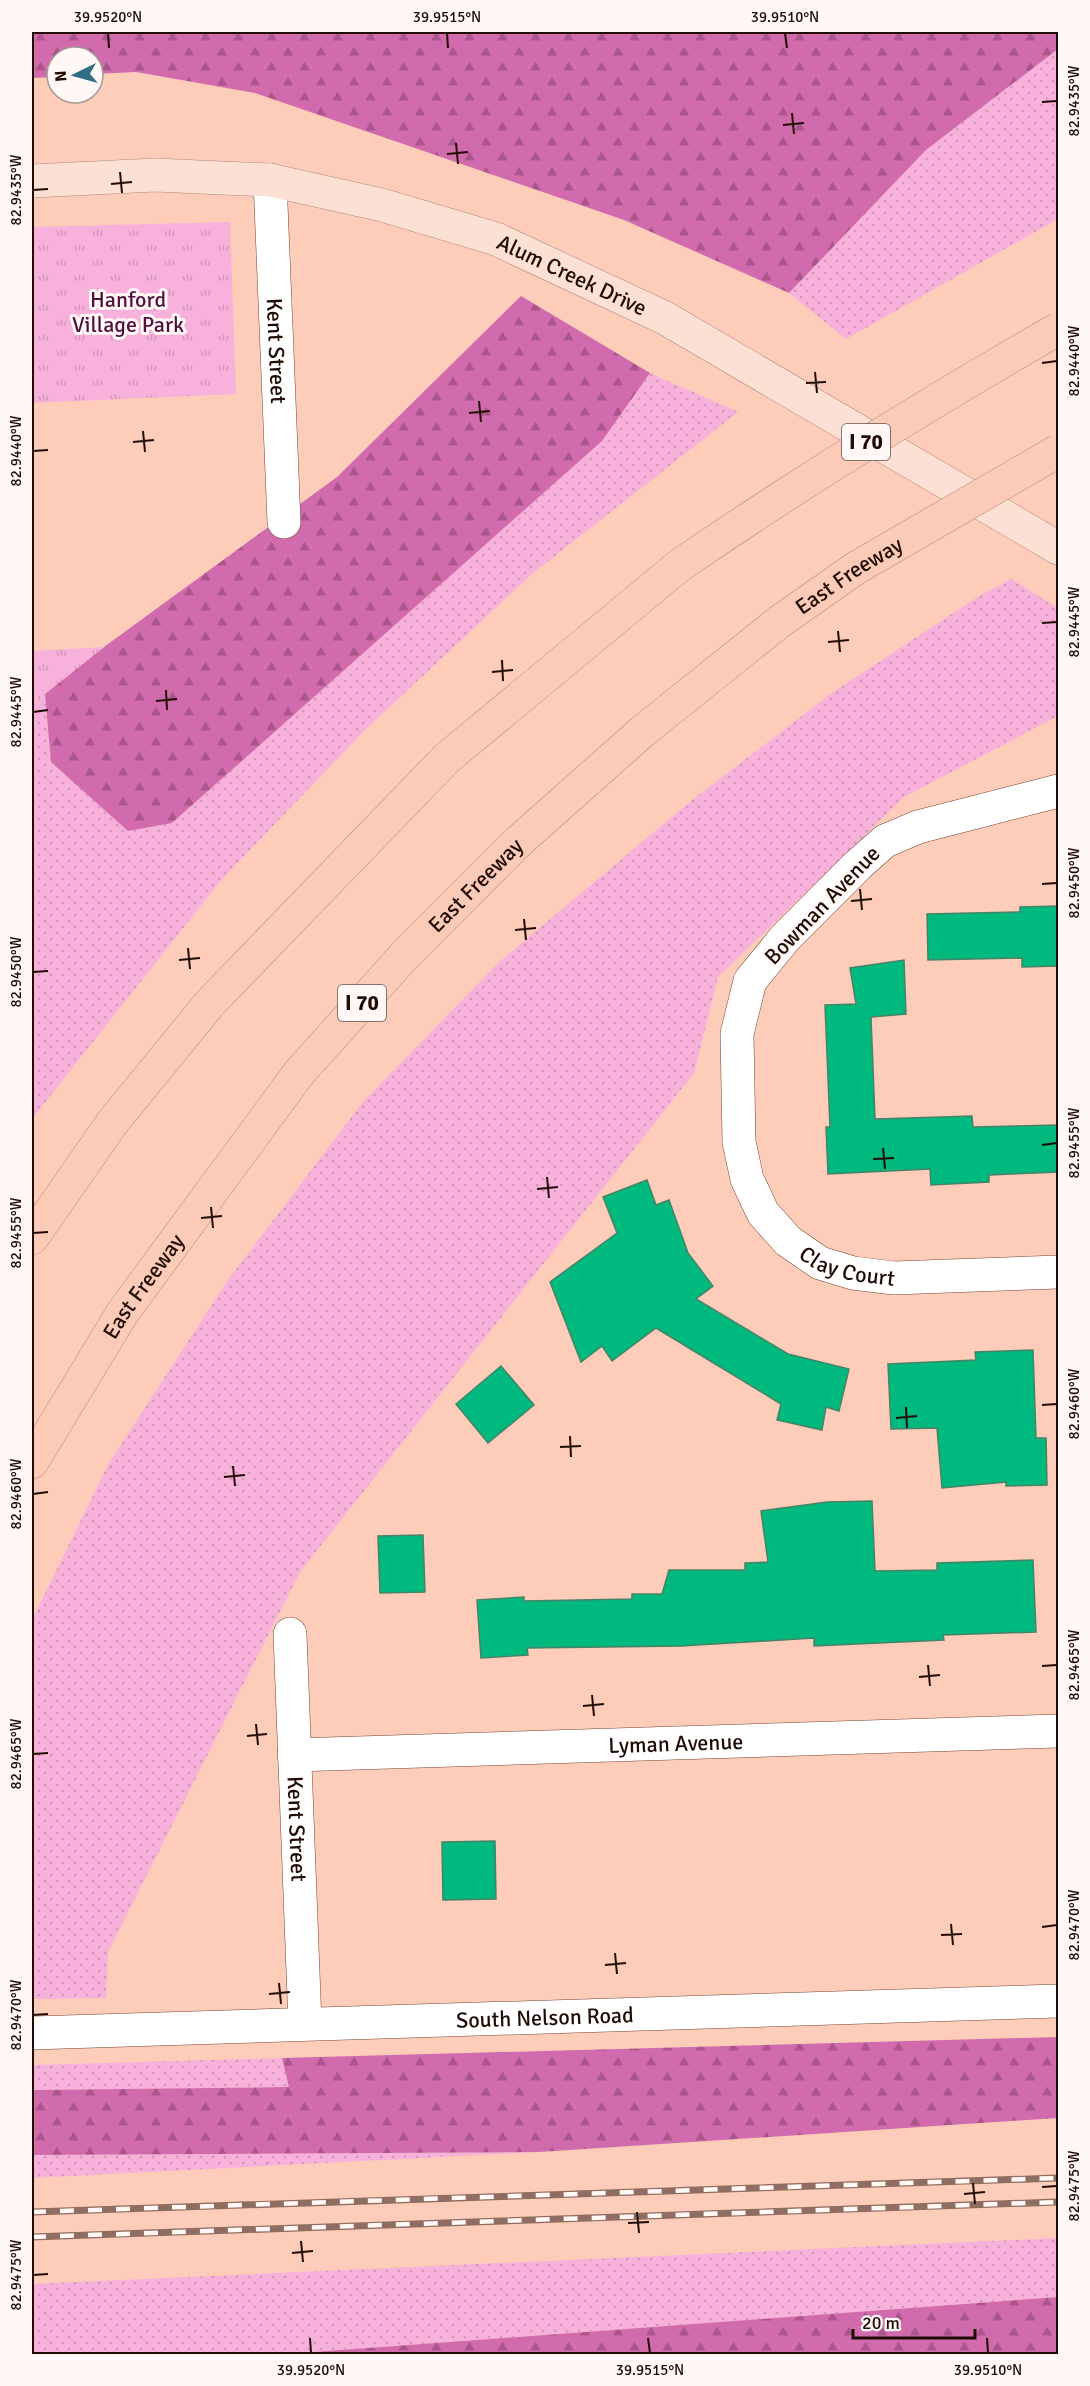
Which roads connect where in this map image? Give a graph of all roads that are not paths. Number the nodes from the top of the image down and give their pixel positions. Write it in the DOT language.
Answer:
graph roads {
  1 [pos="270,180"];
  2 [pos="32,181"];
  3 [pos="1059,329"];
  4 [pos="1059,451"];
  5 [pos="284,522"];
  6 [pos="1059,548"];
  7 [pos="1059,791"];
  8 [pos="738,1109"];
  9 [pos="32,1238"];
  10 [pos="1059,1272"];
  11 [pos="32,1462"];
  12 [pos="290,1634"];
  13 [pos="1059,1731"];
  14 [pos="294,1755"];
  15 [pos="1059,2001"];
  16 [pos="305,2024"];
  17 [pos="32,2033"];
  1 -- 2 [label="main road, Alum Creek Drive"];
  1 -- 5 [label="street, Kent Street"];
  1 -- 6 [label="main road, Alum Creek Drive"];
  3 -- 9 [label="highway, I 70, bridge"];
  4 -- 11 [label="highway, East Freeway / I 70, bridge"];
  7 -- 8 [label="street, Bowman Avenue"];
  8 -- 10 [label="street, Clay Court"];
  12 -- 14 [label="street, Kent Street"];
  13 -- 14 [label="street, Lyman Avenue"];
  14 -- 16 [label="street, Kent Street"];
  15 -- 16 [label="street, South Nelson Road"];
  16 -- 17 [label="street, South Nelson Road"];
}
